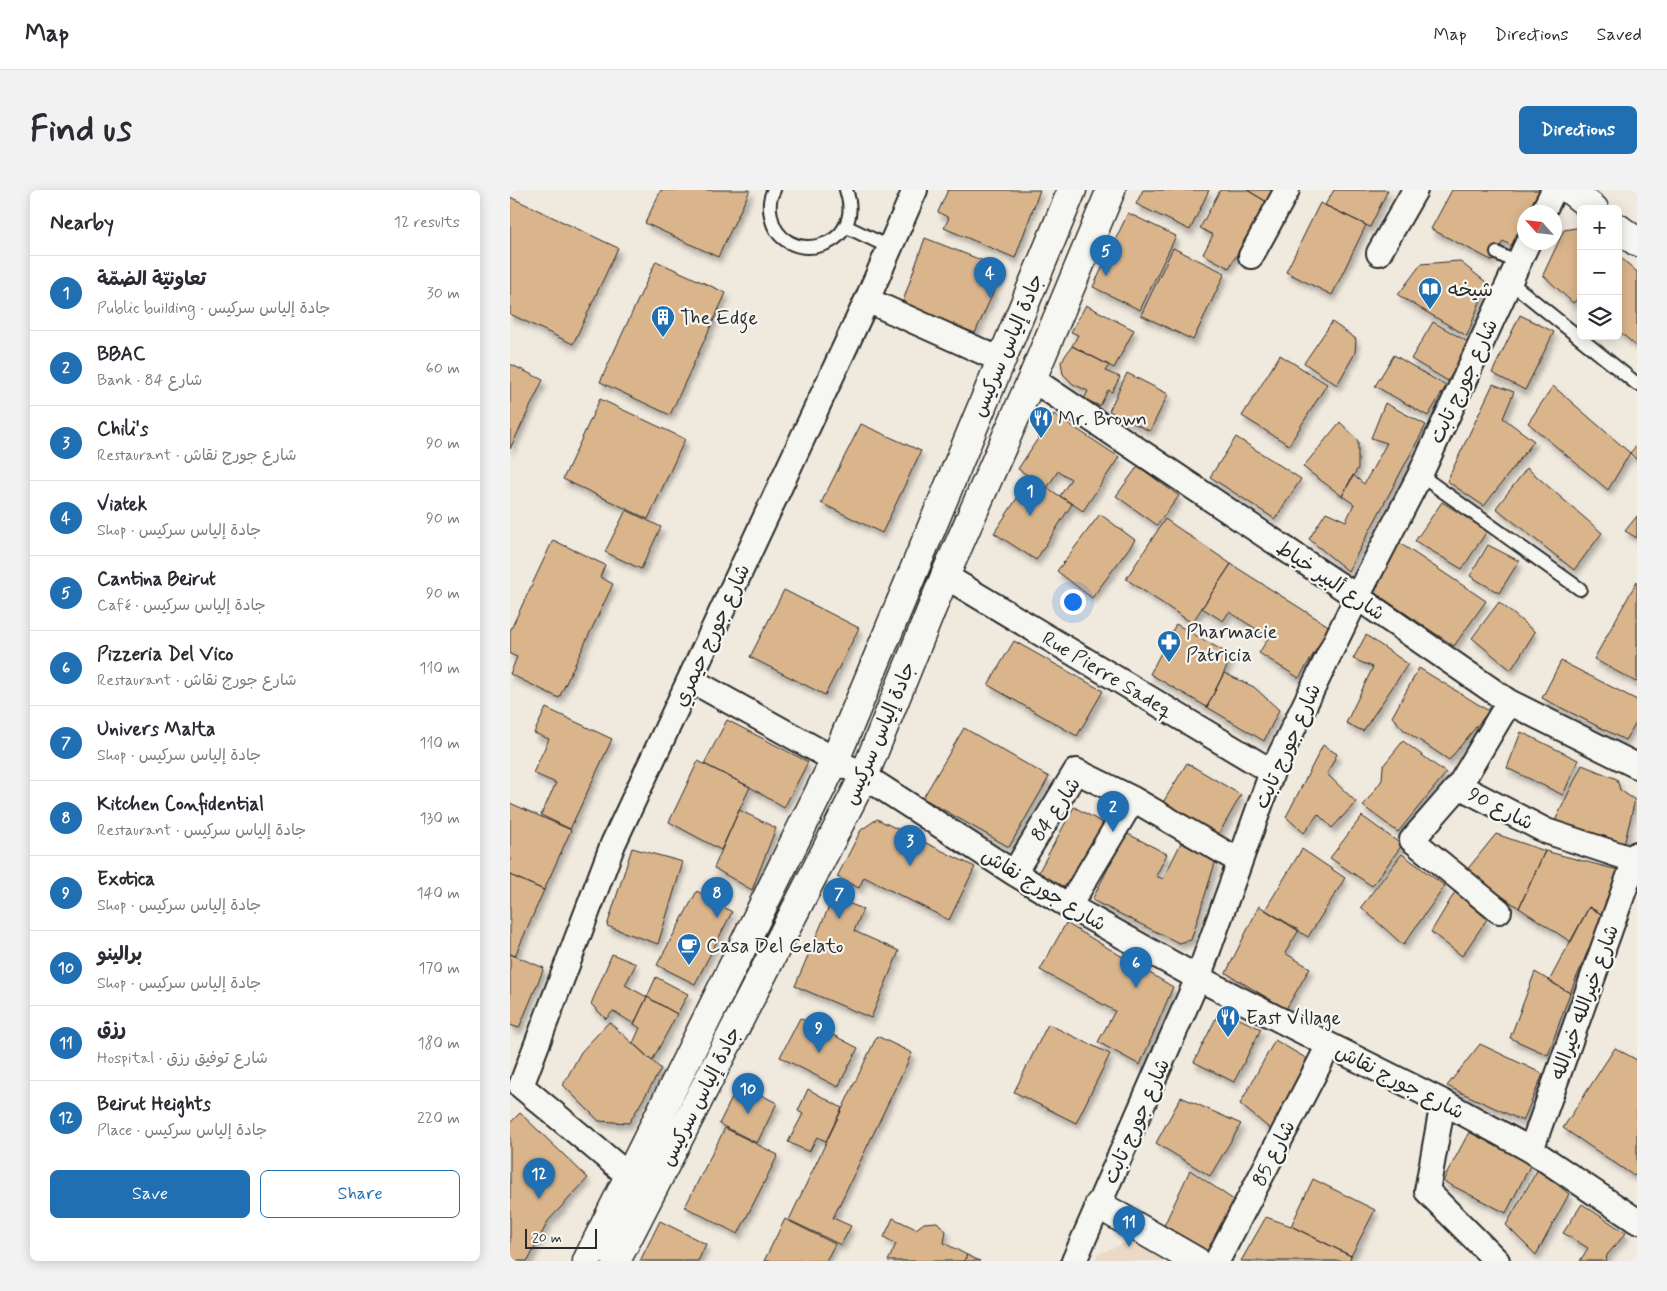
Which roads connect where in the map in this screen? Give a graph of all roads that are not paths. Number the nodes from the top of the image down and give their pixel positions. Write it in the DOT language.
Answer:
graph roads {
  1 [pos="774,190"];
  2 [pos="846,190"];
  3 [pos="915,190"];
  4 [pos="1072,190"];
  5 [pos="1111,190"];
  6 [pos="1287,190"];
  7 [pos="1415,190"];
  8 [pos="1554,190"];
  9 [pos="1570,190"];
  10 [pos="1546,205"];
  11 [pos="1589,205"];
  12 [pos="845,226"];
  13 [pos="1622,231"];
  14 [pos="1637,242"];
  15 [pos="889,247"];
  16 [pos="1521,250"];
  17 [pos="1379,253"];
  18 [pos="1251,256"];
  19 [pos="1508,266"];
  20 [pos="867,300"];
  21 [pos="1001,360"];
  22 [pos="1032,379"];
  23 [pos="1637,384"];
  24 [pos="1420,475"];
  25 [pos="945,576"];
  26 [pos="1580,589"];
  27 [pos="1357,597"];
  28 [pos="691,680"];
  29 [pos="1509,702"];
  30 [pos="836,760"];
  31 [pos="1637,766"];
  32 [pos="1272,772"];
  33 [pos="864,776"];
  34 [pos="1459,786"];
  35 [pos="1133,798"];
  36 [pos="1636,858"];
  37 [pos="1239,861"];
  38 [pos="1014,873"];
  39 [pos="1069,906"];
  40 [pos="1499,911"];
  41 [pos="1198,978"];
  42 [pos="1328,1045"];
  43 [pos="1443,1102"];
  44 [pos="1530,1150"];
  45 [pos="629,1176"];
  46 [pos="1099,1205"];
  47 [pos="1637,1221"];
  48 [pos="587,1261"];
  49 [pos="616,1261"];
  50 [pos="1074,1261"];
  51 [pos="1196,1261"];
  52 [pos="1217,1261"];
  53 [pos="1497,1261"];
  1 -- 12 [label="lane"];
  2 -- 12 [label="lane"];
  3 -- 15 [label="street, شارع جورج حيمري"];
  4 -- 21 [label="main road, جادة إلياس سركيس"];
  5 -- 22 [label="main road, جادة إلياس سركيس"];
  6 -- 18 [label="street"];
  7 -- 17 [label="street"];
  8 -- 10 [label="street"];
  9 -- 11 [label="main road"];
  12 -- 15 [label="lane"];
  13 -- 14 [label="main road"];
  15 -- 20 [label="street, شارع جورج حيمري"];
  16 -- 19 [label="street, شارع جورج تابت"];
  19 -- 23 [label="lane"];
  19 -- 24 [label="street, شارع جورج تابت"];
  20 -- 21 [label="street"];
  20 -- 28 [label="street, شارع جورج حيمري"];
  21 -- 30 [label="main road, جادة إلياس سركيس"];
  22 -- 25 [label="main road, جادة إلياس سركيس"];
  22 -- 27 [label="street, شارع ألبير خياط"];
  24 -- 26 [label="lane"];
  24 -- 27 [label="street, شارع جورج تابت"];
  25 -- 32 [label="street, Rue Pierre Sadeq"];
  25 -- 33 [label="main road, جادة إلياس سركيس"];
  27 -- 29 [label="street, شارع ألبير خياط"];
  27 -- 32 [label="street, شارع جورج تابت"];
  28 -- 30 [label="street, شارع جورج نقاش"];
  28 -- 45 [label="street, شارع جورج حيمري"];
  29 -- 31 [label="street, شارع ألبير خياط"];
  29 -- 34 [label="street, شارع 90"];
  30 -- 33 [label="street, شارع جورج نقاش"];
  30 -- 45 [label="main road, جادة إلياس سركيس"];
  32 -- 37 [label="street, شارع جورج تابت"];
  33 -- 38 [label="street, شارع جورج نقاش"];
  33 -- 49 [label="main road, جادة إلياس سركيس"];
  34 -- 36 [label="street, شارع 90"];
  34 -- 40 [label="street"];
  35 -- 37 [label="street, شارع 84"];
  35 -- 38 [label="street, شارع 84"];
  35 -- 39 [label="street"];
  36 -- 44 [label="street, شارع خيرالله خيرالله"];
  37 -- 41 [label="street, شارع جورج تابت"];
  38 -- 39 [label="street, شارع جورج نقاش"];
  39 -- 41 [label="street, شارع جورج نقاش"];
  41 -- 42 [label="street, شارع جورج نقاش"];
  41 -- 46 [label="street, شارع جورج تابت"];
  42 -- 43 [label="street, شارع جورج نقاش"];
  42 -- 52 [label="street, شارع 85"];
  43 -- 44 [label="street, شارع جورج نقاش"];
  43 -- 53 [label="street"];
  44 -- 47 [label="street, شارع جورج نقاش"];
  45 -- 48 [label="main road, جادة إلياس سركيس"];
  46 -- 50 [label="street, شارع جورج تابت"];
  46 -- 51 [label="main road"];
}
